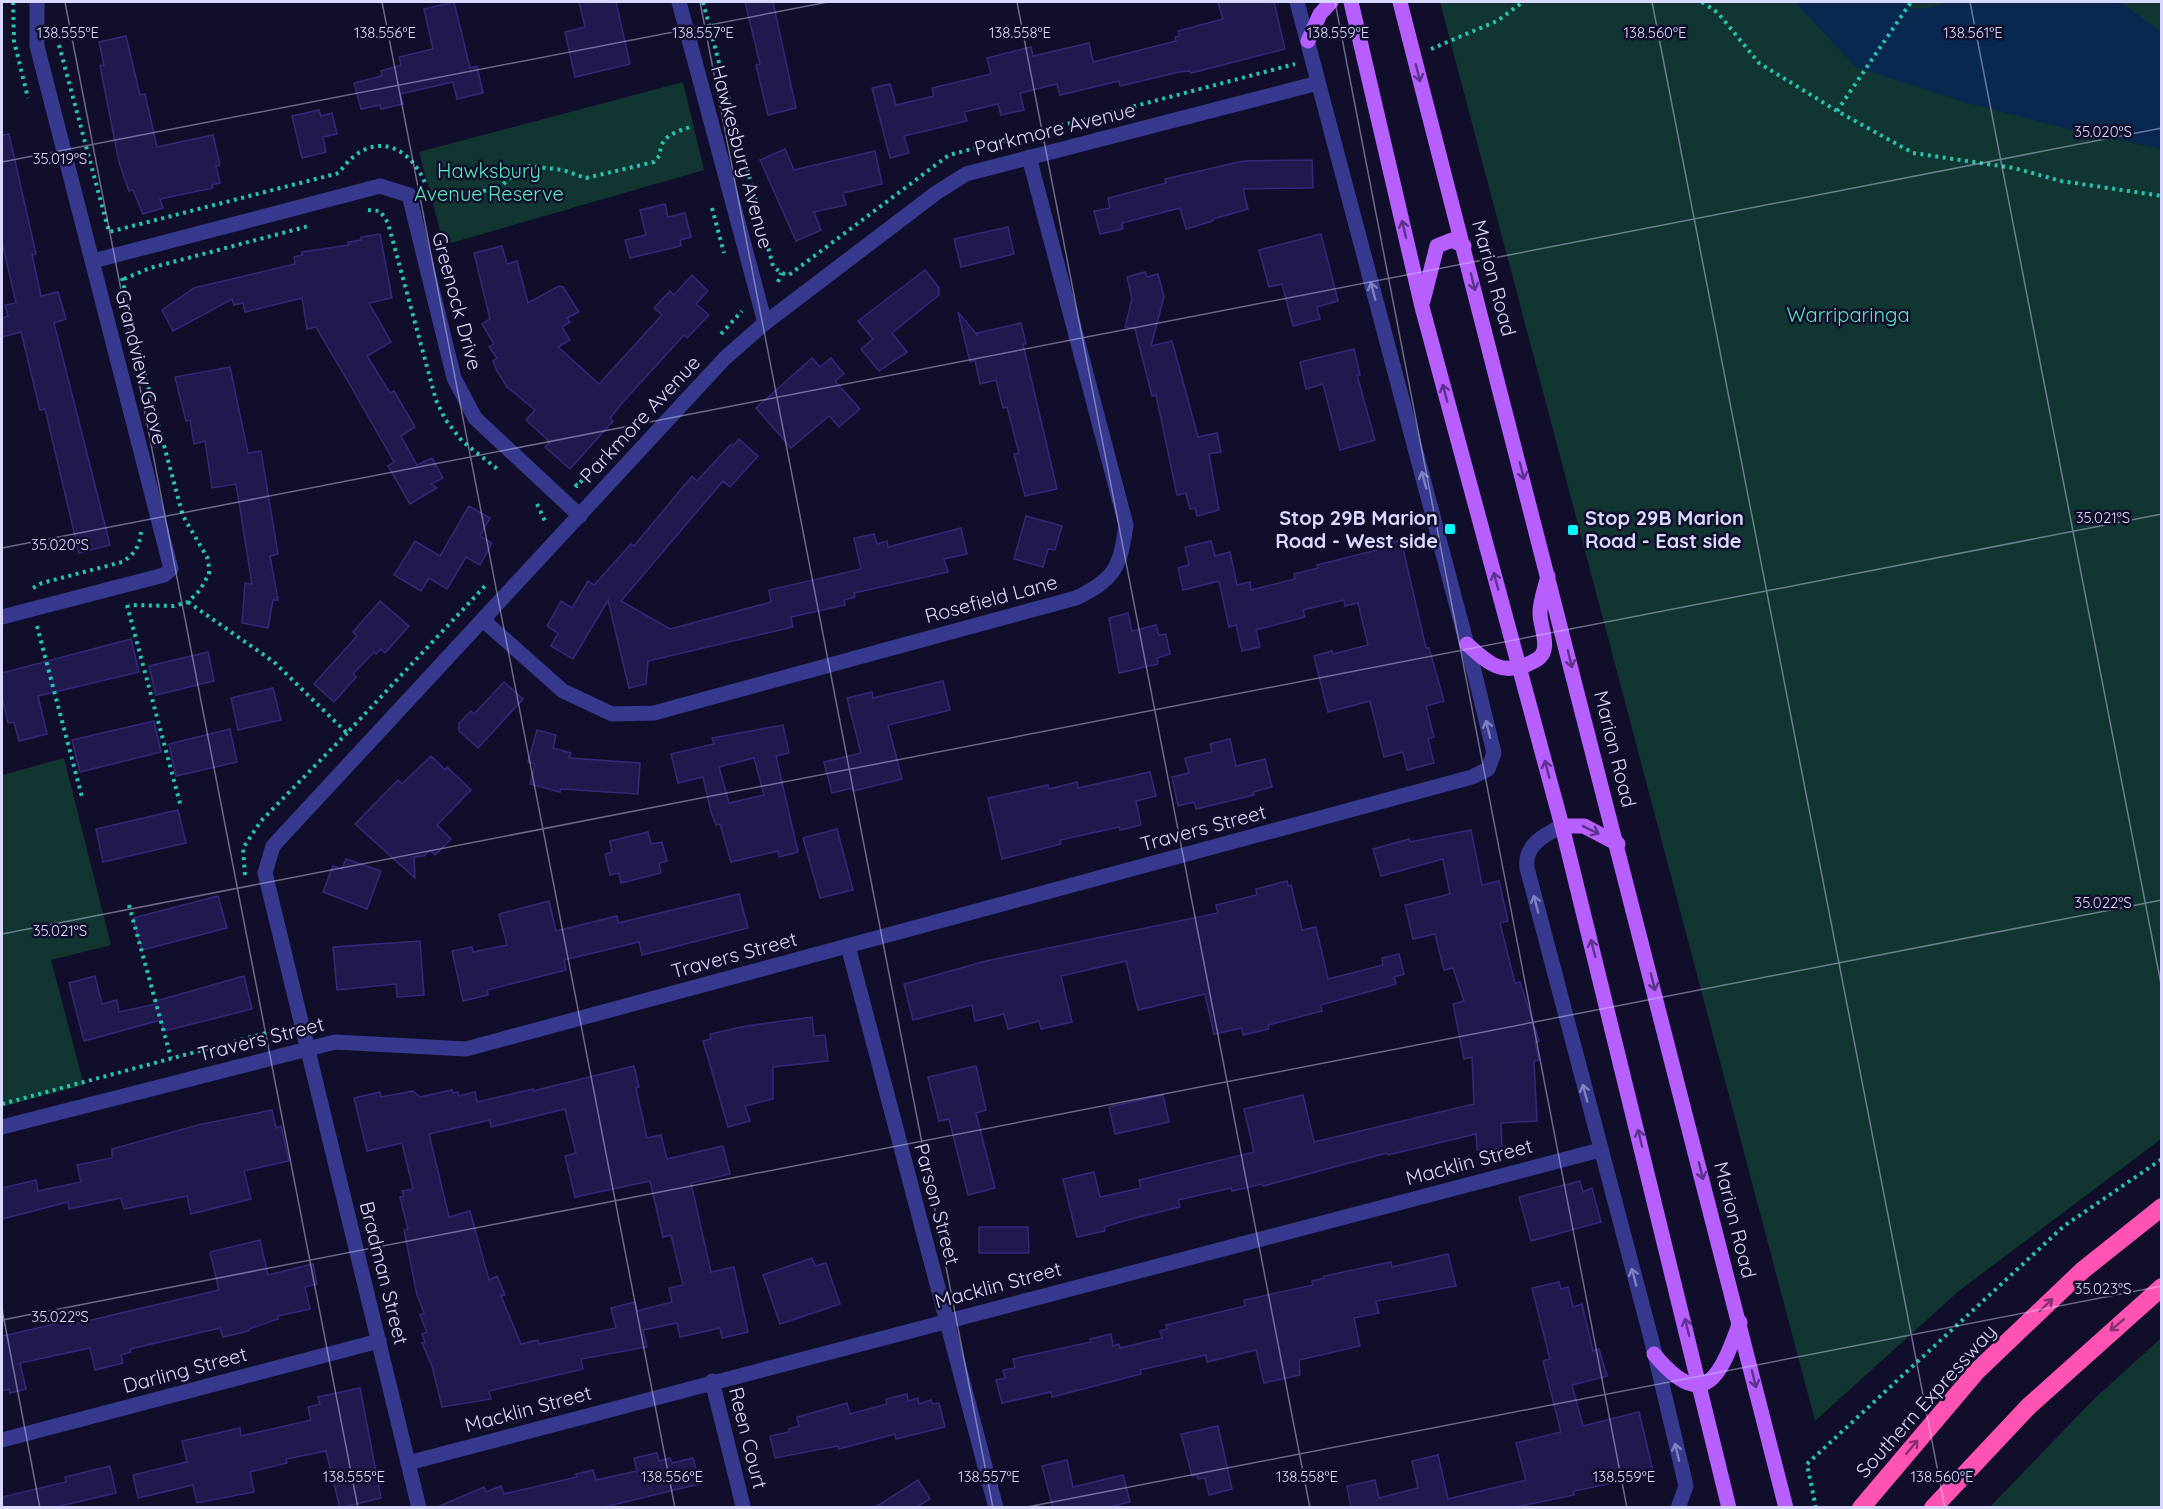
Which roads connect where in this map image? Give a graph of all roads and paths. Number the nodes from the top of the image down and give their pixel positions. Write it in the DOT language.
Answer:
graph roads {
  1 [pos="13,2"];
  2 [pos="37,2"];
  3 [pos="679,2"];
  4 [pos="703,2"];
  5 [pos="1298,2"];
  6 [pos="1331,2"];
  7 [pos="1351,2"];
  8 [pos="1389,2"];
  9 [pos="1523,2"];
  10 [pos="1702,2"];
  11 [pos="1911,2"];
  12 [pos="1402,9"];
  13 [pos="57,39"];
  14 [pos="1308,41"];
  15 [pos="1413,54"];
  16 [pos="1303,61"];
  17 [pos="1318,83"];
  18 [pos="30,102"];
  19 [pos="1837,111"];
  20 [pos="693,126"];
  21 [pos="1029,157"];
  22 [pos="2162,196"];
  23 [pos="431,198"];
  24 [pos="433,208"];
  25 [pos="360,212"];
  26 [pos="317,224"];
  27 [pos="1464,246"];
  28 [pos="93,261"];
  29 [pos="781,273"];
  30 [pos="124,279"];
  31 [pos="778,282"];
  32 [pos="1422,307"];
  33 [pos="743,310"];
  34 [pos="765,323"];
  35 [pos="717,339"];
  36 [pos="595,468"];
  37 [pos="506,475"];
  38 [pos="574,482"];
  39 [pos="536,502"];
  40 [pos="580,516"];
  41 [pos="141,528"];
  42 [pos="538,529"];
  43 [pos="1548,574"];
  44 [pos="488,584"];
  45 [pos="25,593"];
  46 [pos="188,602"];
  47 [pos="127,606"];
  48 [pos="2,617"];
  49 [pos="483,620"];
  50 [pos="36,626"];
  51 [pos="1467,644"];
  52 [pos="1520,668"];
  53 [pos="347,733"];
  54 [pos="82,797"];
  55 [pos="181,807"];
  56 [pos="1562,826"];
  57 [pos="1618,844"];
  58 [pos="245,878"];
  59 [pos="129,904"];
  60 [pos="848,946"];
  61 [pos="284,1019"];
  62 [pos="308,1048"];
  63 [pos="171,1058"];
  64 [pos="2,1104"];
  65 [pos="2,1127"];
  66 [pos="1600,1150"];
  67 [pos="2162,1159"];
  68 [pos="2162,1207"];
  69 [pos="2162,1287"];
  70 [pos="946,1320"];
  71 [pos="1740,1322"];
  72 [pos="379,1341"];
  73 [pos="1654,1354"];
  74 [pos="712,1381"];
  75 [pos="1701,1384"];
  76 [pos="2,1440"];
  77 [pos="408,1463"];
  78 [pos="743,1506"];
  79 [pos="419,1508"];
  80 [pos="996,1508"];
  81 [pos="1678,1508"];
  82 [pos="1729,1508"];
  83 [pos="1786,1508"];
  84 [pos="1816,1508"];
  85 [pos="1861,1508"];
  86 [pos="1933,1508"];
  1 -- 18 [label="path"];
  2 -- 28 [label="street, Grandview Grove"];
  3 -- 34 [label="street, Hawkesbury Avenue"];
  4 -- 29 [label="path"];
  5 -- 14 [label="street"];
  6 -- 14 [label="main road"];
  32 -- 7 [label="main road, one-way"];
  8 -- 12 [label="main road"];
  9 -- 15 [label="path"];
  10 -- 19 [label="path"];
  11 -- 19 [label="path"];
  12 -- 15 [label="main road, Marion Road"];
  13 -- 23 [label="path"];
  14 -- 17 [label="street"];
  15 -- 27 [label="main road, Marion Road, one-way"];
  16 -- 29 [label="path"];
  17 -- 21 [label="street, Parkmore Avenue"];
  51 -- 17 [label="street, one-way"];
  19 -- 22 [label="path"];
  20 -- 23 [label="path"];
  21 -- 34 [label="street, Parkmore Avenue"];
  21 -- 49 [label="street, Rosefield Lane"];
  23 -- 24 [label="path"];
  25 -- 37 [label="path"];
  26 -- 30 [label="path"];
  27 -- 32 [label="main road"];
  27 -- 43 [label="main road, Marion Road, one-way"];
  28 -- 40 [label="street, Greenock Drive"];
  28 -- 48 [label="street, Grandview Grove"];
  29 -- 31 [label="path"];
  52 -- 32 [label="main road, one-way"];
  33 -- 35 [label="path"];
  34 -- 40 [label="street, Parkmore Avenue"];
  36 -- 38 [label="path"];
  39 -- 42 [label="path"];
  40 -- 49 [label="street, Parkmore Avenue"];
  41 -- 45 [label="path"];
  43 -- 52 [label="main road"];
  43 -- 57 [label="main road, Marion Road, one-way"];
  44 -- 53 [label="path"];
  46 -- 53 [label="path"];
  47 -- 55 [label="path"];
  49 -- 62 [label="street, Parkmore Avenue"];
  50 -- 54 [label="path"];
  51 -- 52 [label="main road"];
  60 -- 51 [label="street, Travers Street, one-way"];
  56 -- 52 [label="main road, one-way"];
  53 -- 58 [label="path"];
  56 -- 57 [label="main road, one-way"];
  66 -- 56 [label="street, one-way"];
  75 -- 56 [label="main road, one-way"];
  57 -- 71 [label="main road, Marion Road, one-way"];
  59 -- 63 [label="path"];
  60 -- 62 [label="street, Travers Street"];
  60 -- 70 [label="street, Parson Street"];
  61 -- 63 [label="path"];
  62 -- 65 [label="street, Travers Street"];
  62 -- 72 [label="street, Bradman Street"];
  63 -- 64 [label="path"];
  66 -- 70 [label="street, Macklin Street"];
  73 -- 66 [label="street, one-way"];
  67 -- 84 [label="path"];
  85 -- 68 [label="highway, Southern Expressway, one-way"];
  69 -- 86 [label="highway, one-way"];
  70 -- 74 [label="street, Macklin Street"];
  70 -- 80 [label="street, Parson Street"];
  71 -- 75 [label="main road"];
  71 -- 83 [label="main road, Marion Road, one-way"];
  72 -- 76 [label="street, Darling Street"];
  72 -- 77 [label="street, Bradman Street"];
  73 -- 75 [label="main road"];
  81 -- 73 [label="street, one-way"];
  74 -- 77 [label="street, Macklin Street"];
  74 -- 78 [label="street, Reen Court"];
  75 -- 82 [label="main road"];
  77 -- 79 [label="street, Bradman Street"];
}
